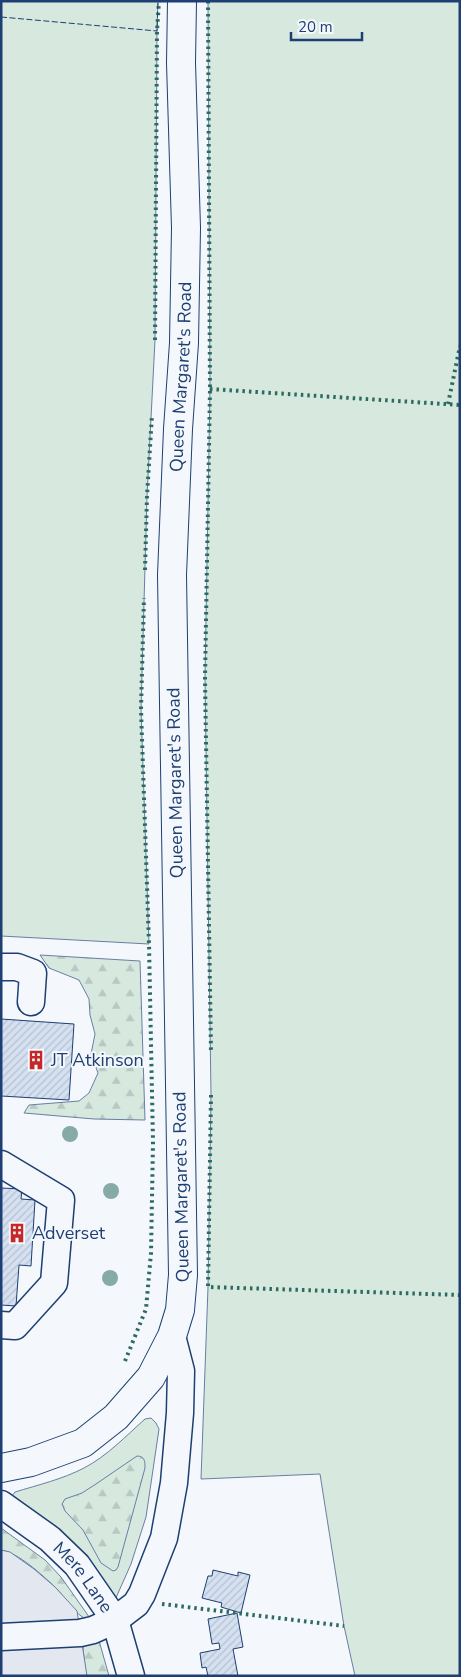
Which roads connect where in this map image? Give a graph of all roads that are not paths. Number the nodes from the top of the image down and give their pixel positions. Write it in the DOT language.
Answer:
graph roads {
  1 [pos="182,1"];
  2 [pos="1,967"];
  3 [pos="31,1002"];
  4 [pos="1,1164"];
  5 [pos="1,1325"];
  6 [pos="172,1336"];
  7 [pos="1,1468"];
  8 [pos="1,1504"];
  9 [pos="115,1620"];
  10 [pos="1,1637"];
  11 [pos="130,1676"];
  1 -- 6 [label="main road, Queen Margaret's Road"];
  2 -- 3 [label="street"];
  4 -- 5 [label="street"];
  6 -- 7 [label="main road, Queen Margaret's Road"];
  6 -- 9 [label="street"];
  8 -- 9 [label="street, Mere Lane"];
  9 -- 10 [label="street"];
  9 -- 11 [label="street, Mere Lane"];
}
